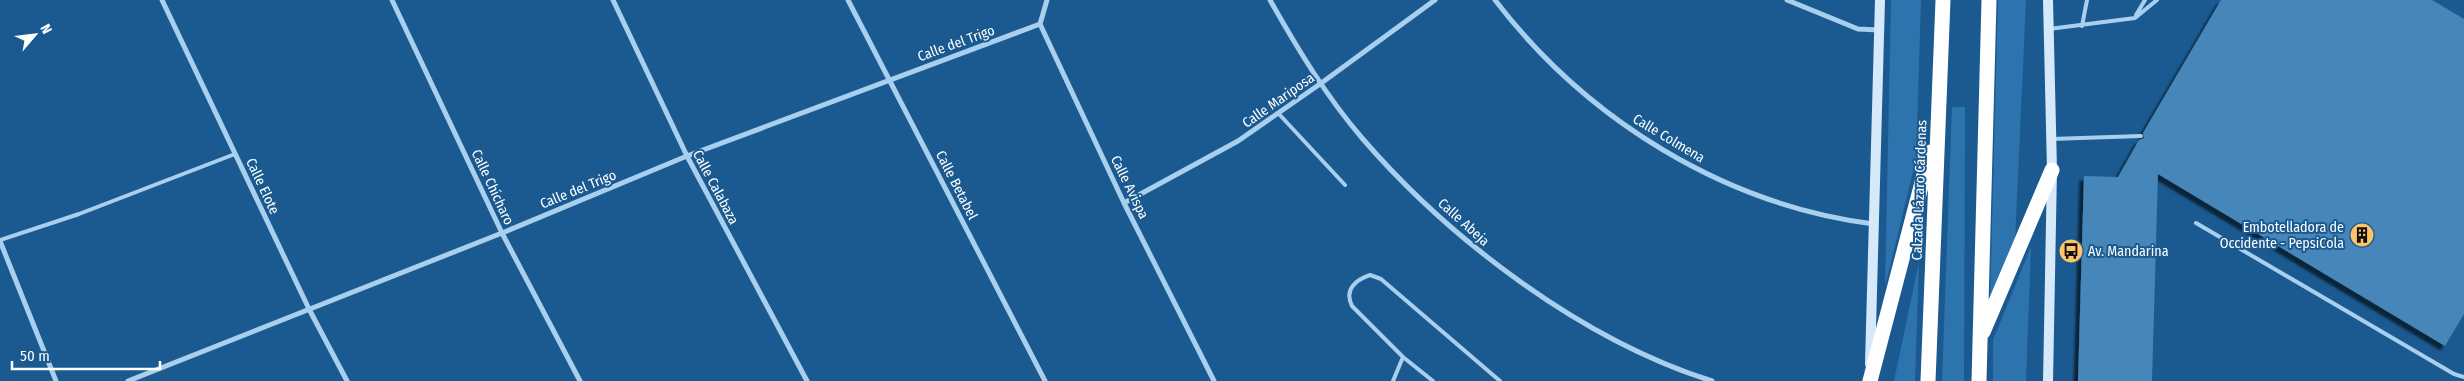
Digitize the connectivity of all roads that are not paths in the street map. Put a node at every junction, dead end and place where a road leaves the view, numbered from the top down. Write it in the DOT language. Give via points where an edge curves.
graph roads {
  1 [pos="162,0"];
  2 [pos="392,0"];
  3 [pos="613,0"];
  4 [pos="848,0"];
  5 [pos="1047,0"];
  6 [pos="1270,0"];
  7 [pos="1435,0"];
  8 [pos="1495,0"];
  9 [pos="1787,0"];
  10 [pos="1880,0"];
  11 [pos="1943,0"];
  12 [pos="1989,0"];
  13 [pos="2048,0"];
  14 [pos="2087,0"];
  15 [pos="2145,0"];
  16 [pos="2157,0"];
  17 [pos="2135,18"];
  18 [pos="1040,24"];
  19 [pos="2082,26"];
  20 [pos="2049,29"];
  21 [pos="1880,30"];
  22 [pos="889,79"];
  23 [pos="1320,84"];
  24 [pos="1278,113"];
  25 [pos="1938,124"];
  26 [pos="2141,136"];
  27 [pos="2051,139"];
  28 [pos="236,154"];
  29 [pos="687,156"];
  30 [pos="2052,170"];
  31 [pos="1345,185"];
  32 [pos="1124,203"];
  33 [pos="2196,223"];
  34 [pos="1874,224"];
  35 [pos="502,232"];
  36 [pos="0,240"];
  37 [pos="310,309"];
  38 [pos="1979,340"];
  39 [pos="1403,357"];
  40 [pos="2464,377"];
  41 [pos="56,381"];
  42 [pos="128,381"];
  43 [pos="347,381"];
  44 [pos="580,381"];
  45 [pos="806,381"];
  46 [pos="1045,381"];
  47 [pos="1214,381"];
  48 [pos="1393,381"];
  49 [pos="1433,381"];
  50 [pos="1500,381"];
  51 [pos="1712,381"];
  52 [pos="1870,381"];
  53 [pos="1928,381"];
  54 [pos="1979,381"];
  55 [pos="2048,381"];
  1 -- 28 [label="street, Calle Elote"];
  2 -- 35 [label="street, Calle Chícharo"];
  3 -- 29 [label="street, Calle Calabaza"];
  4 -- 22 [label="street, Calle Betabel"];
  5 -- 18 [label="street"];
  6 -- 23 [label="street, Calle Abeja"];
  7 -- 23 [label="street, Calle Mariposa"];
  8 -- 34 [label="street, Calle Colmena" via="1540,53 1569,80 1607,113 1655,145 1733,186 1773,201 1809,213"];
  9 -- 21 [label="street" via="1858,29"];
  10 -- 21 [label="main road"];
  11 -- 25 [label="highway, Calzada Lázaro Cárdenas"];
  12 -- 38 [label="highway"];
  13 -- 20 [label="main road"];
  14 -- 19 [label="lane"];
  15 -- 17 [label="lane"];
  16 -- 17 [label="lane"];
  17 -- 19 [label="lane"];
  18 -- 22 [label="street, Calle del Trigo"];
  18 -- 32 [label="street, Calle Avispa"];
  19 -- 20 [label="lane"];
  20 -- 27 [label="main road"];
  21 -- 34 [label="main road"];
  22 -- 29 [label="street, Calle del Trigo"];
  22 -- 46 [label="street, Calle Betabel"];
  23 -- 24 [label="street, Calle Mariposa"];
  23 -- 51 [label="street, Calle Abeja" via="1362,138 1396,174 1489,260 1604,333"];
  24 -- 31 [label="lane"];
  24 -- 32 [label="street, Calle Mariposa" via="1230,146"];
  25 -- 52 [label="highway"];
  25 -- 53 [label="highway, Calzada Lázaro Cárdenas"];
  26 -- 27 [label="lane"];
  27 -- 30 [label="main road"];
  28 -- 36 [label="lane" via="79,214"];
  28 -- 37 [label="street, Calle Elote"];
  29 -- 35 [label="street, Calle del Trigo"];
  29 -- 45 [label="street, Calle Calabaza"];
  30 -- 38 [label="highway"];
  30 -- 55 [label="main road"];
  32 -- 47 [label="street, Calle Avispa"];
  33 -- 40 [label="lane"];
  34 -- 52 [label="main road"];
  35 -- 37 [label="street, Calle del Trigo"];
  35 -- 44 [label="street, Calle Chícharo"];
  36 -- 41 [label="street"];
  37 -- 42 [label="street, Calle del Trigo"];
  37 -- 43 [label="street, Calle Elote"];
  38 -- 54 [label="highway"];
  39 -- 48 [label="lane"];
  39 -- 49 [label="lane"];
  39 -- 50 [label="lane" via="1352,306 1348,298 1349,290 1364,277 1381,279"];
}
